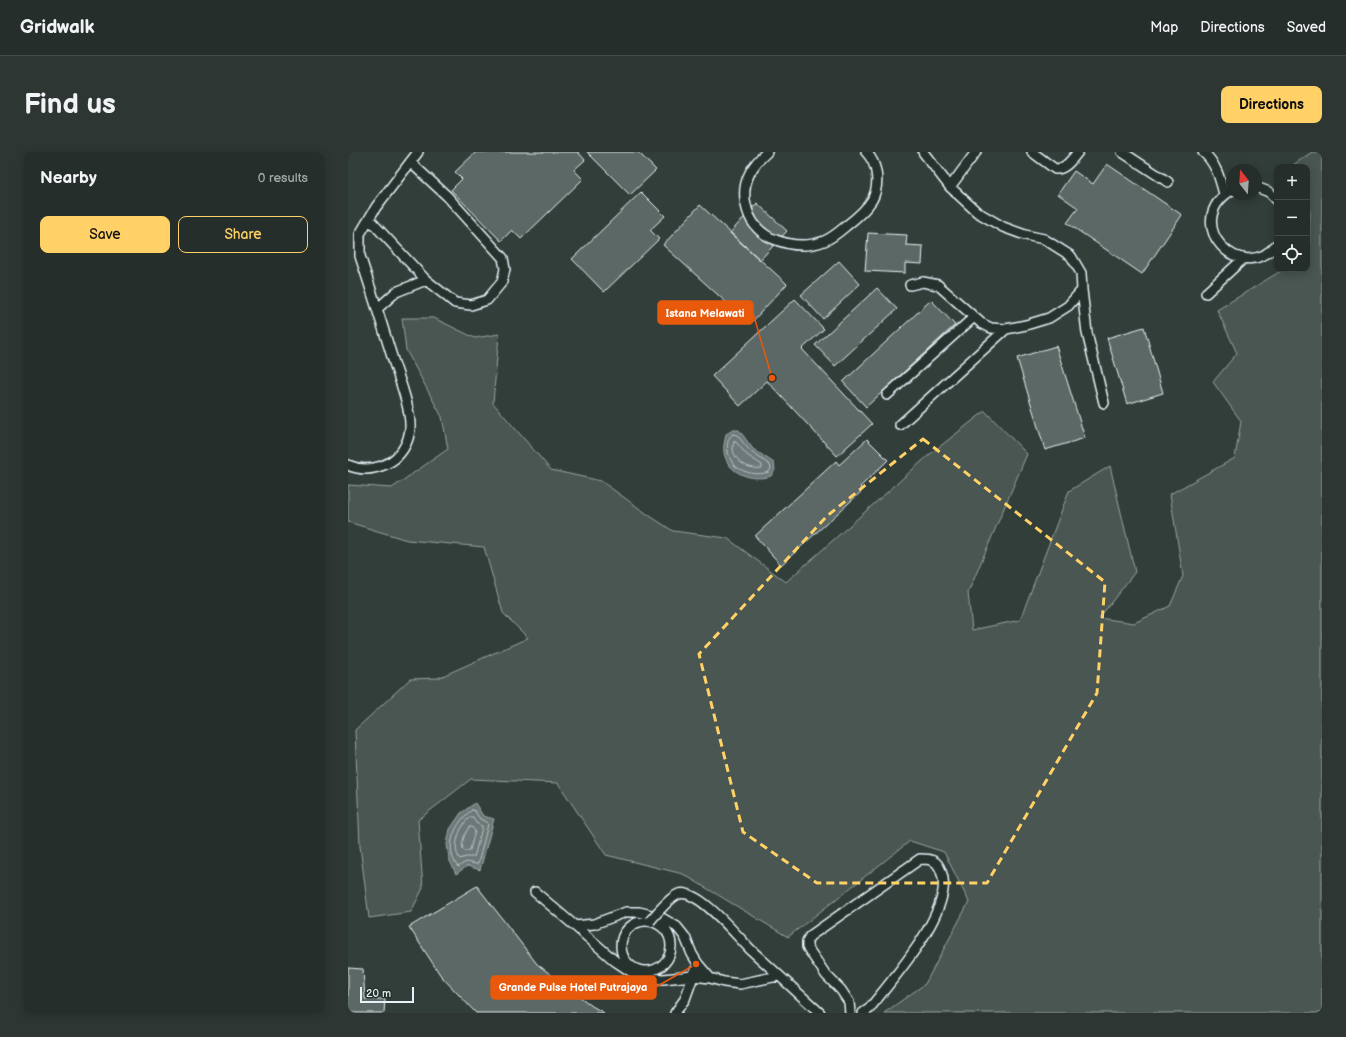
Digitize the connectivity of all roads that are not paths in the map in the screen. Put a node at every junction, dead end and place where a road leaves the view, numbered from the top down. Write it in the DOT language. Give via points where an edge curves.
graph roads {
  1 [pos="418,152"];
  2 [pos="767,152"];
  3 [pos="866,152"];
  4 [pos="923,152"];
  5 [pos="976,152"];
  6 [pos="1032,152"];
  7 [pos="1078,152"];
  8 [pos="1122,152"];
  9 [pos="1203,152"];
  10 [pos="410,162"];
  11 [pos="1168,182"];
  12 [pos="950,187"];
  13 [pos="1226,188"];
  14 [pos="1262,189"];
  15 [pos="1226,194"];
  16 [pos="1274,197"];
  17 [pos="369,219"];
  18 [pos="1274,247"];
  19 [pos="1244,258"];
  20 [pos="426,280"];
  21 [pos="910,285"];
  22 [pos="1082,290"];
  23 [pos="1206,294"];
  24 [pos="377,309"];
  25 [pos="974,317"];
  26 [pos="1006,329"];
  27 [pos="887,395"];
  28 [pos="1104,403"];
  29 [pos="900,424"];
  30 [pos="348,465"];
  31 [pos="535,892"];
  32 [pos="650,921"];
  33 [pos="575,926"];
  34 [pos="698,964"];
  35 [pos="693,976"];
  36 [pos="778,976"];
  37 [pos="710,978"];
  38 [pos="675,1013"];
  39 [pos="820,1013"];
  40 [pos="850,1013"];
  41 [pos="863,1013"];
  1 -- 10 [label="lane"];
  2 -- 3 [label="lane" via="747,176 744,193 747,212 757,229 767,236 778,241 804,245 833,237 872,200 876,170"];
  4 -- 12 [label="lane"];
  5 -- 12 [label="lane"];
  6 -- 7 [label="lane" via="1055,169 1060,169"];
  8 -- 11 [label="lane"];
  9 -- 13 [label="lane"];
  10 -- 17 [label="lane"];
  10 -- 20 [label="lane" via="447,196 503,258 505,269 502,282 487,300 471,305 455,303"];
  12 -- 22 [label="lane" via="977,212 1003,227 1044,239 1071,256 1082,273"];
  14 -- 16 [label="lane"];
  15 -- 19 [label="lane" via="1217,203 1211,227 1222,248 1232,255"];
  17 -- 20 [label="lane"];
  17 -- 24 [label="lane" via="360,234 360,256"];
  18 -- 19 [label="lane" via="1256,258"];
  19 -- 23 [label="lane"];
  20 -- 24 [label="lane" via="396,292"];
  21 -- 25 [label="lane" via="923,282 938,285"];
  22 -- 26 [label="lane" via="1068,306 1049,318"];
  22 -- 28 [label="lane" via="1087,333"];
  24 -- 30 [label="lane" via="403,392 409,417 409,437 399,455 379,468 368,470"];
  25 -- 26 [label="lane" via="991,328"];
  25 -- 27 [label="lane"];
  26 -- 29 [label="lane"];
  31 -- 33 [label="lane"];
  32 -- 32 [label="lane" via="662,926 670,936 672,949 667,961 656,970 643,971 631,966 623,956 621,943 626,931 637,923"];
  32 -- 36 [label="lane, bridge" via="678,894 692,896 706,904"];
  33 -- 34 [label="lane" via="594,924 626,912 660,917 677,927"];
  33 -- 35 [label="lane" via="633,974 663,979"];
  34 -- 35 [label="lane"];
  34 -- 37 [label="lane"];
  35 -- 37 [label="lane"];
  35 -- 38 [label="lane" via="685,999"];
  36 -- 37 [label="lane" via="740,984"];
  36 -- 39 [label="lane"];
  40 -- 41 [label="lane" via="849,1002 807,947 807,941 810,936 920,859 931,859 939,865 944,876 936,916 900,970 870,1009"];
}
